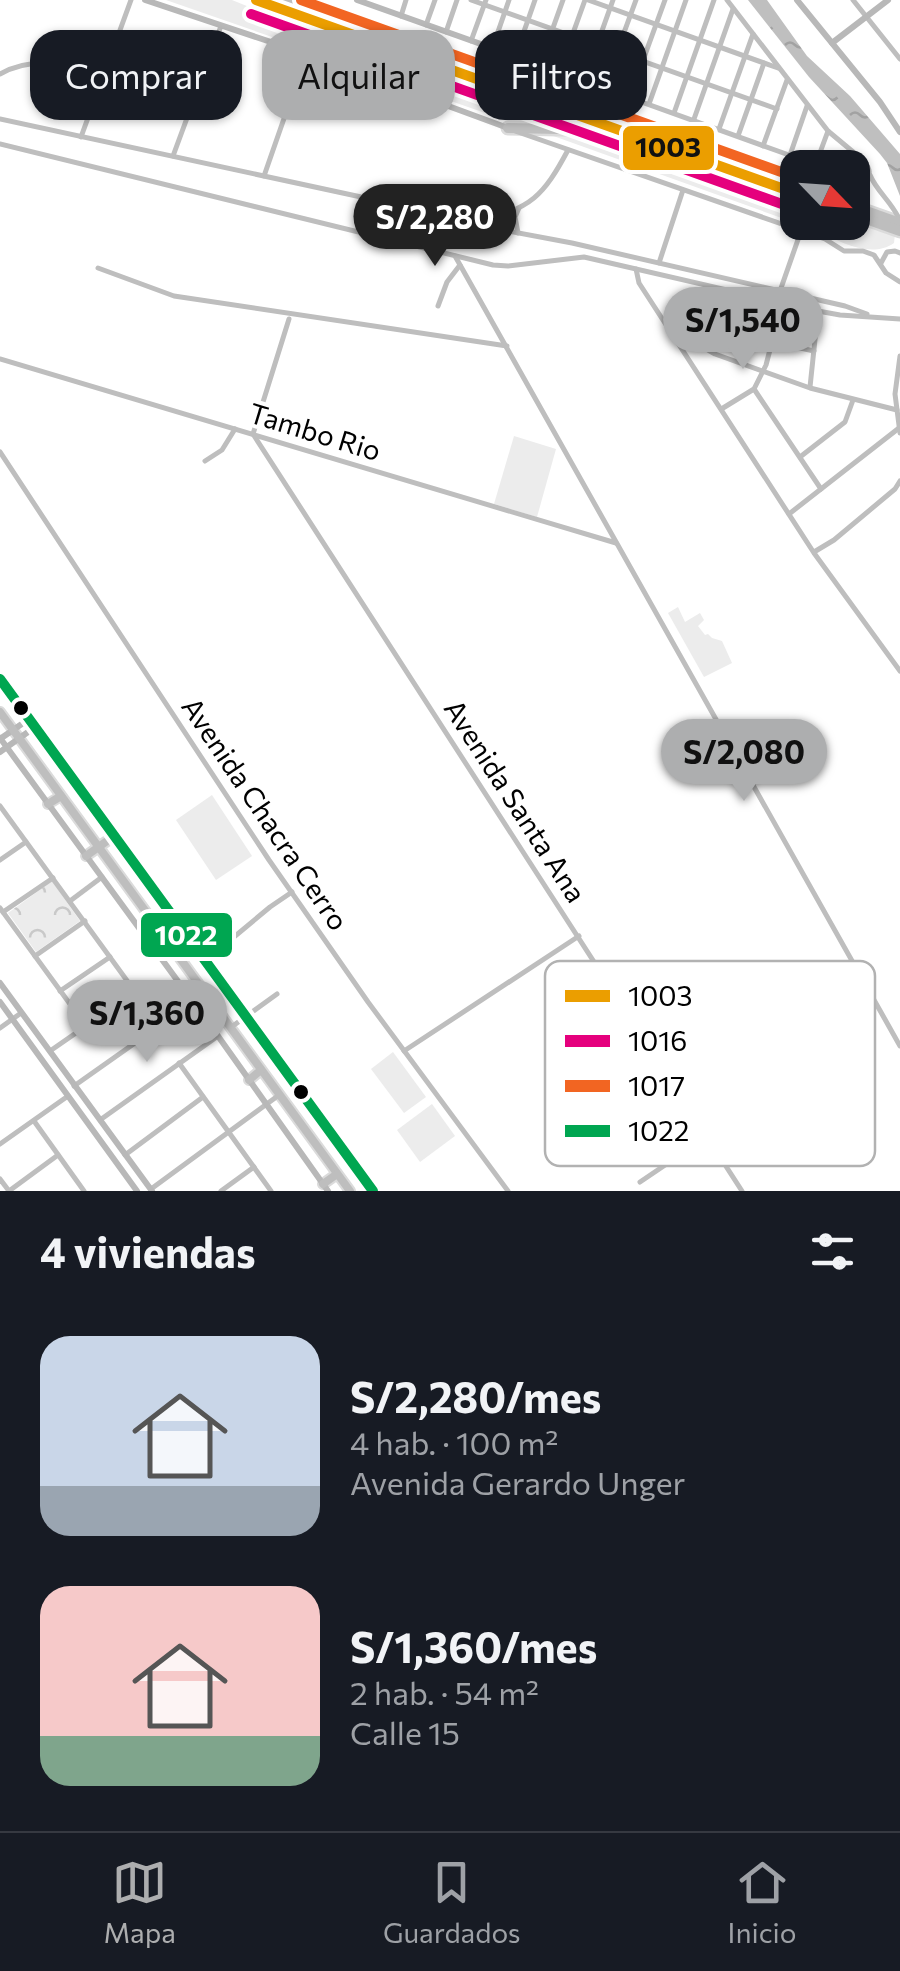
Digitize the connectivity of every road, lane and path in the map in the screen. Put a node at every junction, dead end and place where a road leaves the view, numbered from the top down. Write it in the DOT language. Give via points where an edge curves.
graph roads {
  1 [pos="131,0"];
  2 [pos="145,0"];
  3 [pos="256,0"];
  4 [pos="358,0"];
  5 [pos="406,0"];
  6 [pos="435,0"];
  7 [pos="457,0"];
  8 [pos="471,0"];
  9 [pos="510,0"];
  10 [pos="535,0"];
  11 [pos="563,0"];
  12 [pos="586,0"];
  13 [pos="613,0"];
  14 [pos="636,0"];
  15 [pos="664,0"];
  16 [pos="686,0"];
  17 [pos="714,0"];
  18 [pos="727,0"];
  19 [pos="797,0"];
  20 [pos="853,0"];
  21 [pos="888,0"];
  22 [pos="485,2"];
  23 [pos="279,4"];
  24 [pos="382,4"];
  25 [pos="610,8"];
  26 [pos="733,8"];
  27 [pos="314,9"];
  28 [pos="505,12"];
  29 [pos="630,15"];
  30 [pos="401,16"];
  31 [pos="866,18"];
  32 [pos="528,20"];
  33 [pos="656,24"];
  34 [pos="426,25"];
  35 [pos="221,26"];
  36 [pos="552,29"];
  37 [pos="120,30"];
  38 [pos="308,30"];
  39 [pos="339,30"];
  40 [pos="440,30"];
  41 [pos="447,30"];
  42 [pos="498,30"];
  43 [pos="524,30"];
  44 [pos="555,30"];
  45 [pos="574,30"];
  46 [pos="602,30"];
  47 [pos="624,30"];
  48 [pos="675,31"];
  49 [pos="753,34"];
  50 [pos="455,36"];
  51 [pos="262,40"];
  52 [pos="700,40"];
  53 [pos="471,42"];
  54 [pos="475,43"];
  55 [pos="832,43"];
  56 [pos="719,47"];
  57 [pos="647,48"];
  58 [pos="745,56"];
  59 [pos="900,59"];
  60 [pos="764,63"];
  61 [pos="30,64"];
  62 [pos="647,64"];
  63 [pos="662,68"];
  64 [pos="778,68"];
  65 [pos="455,69"];
  66 [pos="0,74"];
  67 [pos="686,77"];
  68 [pos="788,80"];
  69 [pos="706,84"];
  70 [pos="732,93"];
  71 [pos="751,100"];
  72 [pos="649,104"];
  73 [pos="807,106"];
  74 [pos="455,109"];
  75 [pos="776,109"];
  76 [pos="674,113"];
  77 [pos="0,119"];
  78 [pos="87,120"];
  79 [pos="283,120"];
  80 [pos="617,120"];
  81 [pos="693,120"];
  82 [pos="625,127"];
  83 [pos="508,128"];
  84 [pos="719,129"];
  85 [pos="828,131"];
  86 [pos="900,132"];
  87 [pos="738,136"];
  88 [pos="81,137"];
  89 [pos="0,144"];
  90 [pos="763,146"];
  91 [pos="847,149"];
  92 [pos="568,150"];
  93 [pos="792,150"];
  94 [pos="822,150"];
  95 [pos="780,152"];
  96 [pos="172,156"];
  97 [pos="870,174"];
  98 [pos="264,176"];
  99 [pos="780,180"];
  100 [pos="870,186"];
  101 [pos="780,187"];
  102 [pos="684,190"];
  103 [pos="879,191"];
  104 [pos="519,208"];
  105 [pos="870,216"];
  106 [pos="870,217"];
  107 [pos="874,218"];
  108 [pos="477,222"];
  109 [pos="900,222"];
  110 [pos="780,224"];
  111 [pos="900,231"];
  112 [pos="518,233"];
  113 [pos="798,240"];
  114 [pos="827,240"];
  115 [pos="572,243"];
  116 [pos="900,244"];
  117 [pos="587,246"];
  118 [pos="891,251"];
  119 [pos="900,253"];
  120 [pos="456,256"];
  121 [pos="570,257"];
  122 [pos="584,258"];
  123 [pos="659,264"];
  124 [pos="460,265"];
  125 [pos="882,266"];
  126 [pos="98,268"];
  127 [pos="636,270"];
  128 [pos="900,273"];
  129 [pos="656,274"];
  130 [pos="890,274"];
  131 [pos="900,282"];
  132 [pos="780,291"];
  133 [pos="779,302"];
  134 [pos="438,306"];
  135 [pos="818,311"];
  136 [pos="289,318"];
  137 [pos="663,318"];
  138 [pos="880,318"];
  139 [pos="900,319"];
  140 [pos="692,325"];
  141 [pos="772,342"];
  142 [pos="506,346"];
  143 [pos="814,351"];
  144 [pos="900,356"];
  145 [pos="0,360"];
  146 [pos="763,372"];
  147 [pos="810,388"];
  148 [pos="754,389"];
  149 [pos="852,400"];
  150 [pos="722,408"];
  151 [pos="898,410"];
  152 [pos="235,429"];
  153 [pos="900,431"];
  154 [pos="252,434"];
  155 [pos="0,452"];
  156 [pos="800,457"];
  157 [pos="205,461"];
  158 [pos="900,481"];
  159 [pos="821,489"];
  160 [pos="789,514"];
  161 [pos="619,544"];
  162 [pos="814,553"];
  163 [pos="900,671"];
  164 [pos="0,679"];
  165 [pos="0,712"];
  166 [pos="32,723"];
  167 [pos="16,734"];
  168 [pos="0,739"];
  169 [pos="4,750"];
  170 [pos="61,796"];
  171 [pos="48,804"];
  172 [pos="0,807"];
  173 [pos="114,836"];
  174 [pos="26,842"];
  175 [pos="98,847"];
  176 [pos="86,856"];
  177 [pos="0,860"];
  178 [pos="53,878"];
  179 [pos="102,878"];
  180 [pos="292,892"];
  181 [pos="70,901"];
  182 [pos="2,910"];
  183 [pos="85,921"];
  184 [pos="579,936"];
  185 [pos="177,955"];
  186 [pos="35,956"];
  187 [pos="110,957"];
  188 [pos="205,961"];
  189 [pos="595,961"];
  190 [pos="852,961"];
  191 [pos="165,964"];
  192 [pos="0,984"];
  193 [pos="60,990"];
  194 [pos="135,992"];
  195 [pos="277,994"];
  196 [pos="875,1001"];
  197 [pos="0,1002"];
  198 [pos="193,1002"];
  199 [pos="21,1013"];
  200 [pos="219,1014"];
  201 [pos="245,1017"];
  202 [pos="12,1019"];
  203 [pos="207,1022"];
  204 [pos="86,1026"];
  205 [pos="160,1026"];
  206 [pos="0,1028"];
  207 [pos="230,1028"];
  208 [pos="218,1036"];
  209 [pos="900,1046"];
  210 [pos="50,1051"];
  211 [pos="404,1051"];
  212 [pos="179,1064"];
  213 [pos="261,1070"];
  214 [pos="249,1080"];
  215 [pos="74,1086"];
  216 [pos="280,1095"];
  217 [pos="68,1096"];
  218 [pos="203,1098"];
  219 [pos="304,1098"];
  220 [pos="266,1105"];
  221 [pos="290,1108"];
  222 [pos="34,1120"];
  223 [pos="100,1120"];
  224 [pos="229,1134"];
  225 [pos="336,1141"];
  226 [pos="0,1144"];
  227 [pos="321,1152"];
  228 [pos="58,1155"];
  229 [pos="126,1155"];
  230 [pos="664,1166"];
  231 [pos="727,1166"];
  232 [pos="254,1167"];
  233 [pos="337,1174"];
  234 [pos="0,1179"];
  235 [pos="640,1182"];
  236 [pos="326,1188"];
  237 [pos="81,1190"];
  238 [pos="150,1190"];
  239 [pos="9,1191"];
  240 [pos="137,1191"];
  241 [pos="221,1191"];
  242 [pos="271,1191"];
  243 [pos="350,1191"];
  244 [pos="372,1191"];
  245 [pos="508,1191"];
  246 [pos="742,1191"];
  1 -- 37 [label="street"];
  2 -- 35 [label="street"];
  3 -- 23 [label="highway"];
  4 -- 24 [label="street"];
  5 -- 30 [label="street"];
  6 -- 34 [label="street"];
  7 -- 41 [label="street"];
  8 -- 22 [label="street"];
  9 -- 28 [label="street"];
  10 -- 32 [label="street"];
  11 -- 36 [label="street"];
  12 -- 25 [label="street"];
  12 -- 45 [label="street"];
  13 -- 25 [label="street"];
  14 -- 29 [label="street"];
  15 -- 33 [label="street"];
  16 -- 48 [label="street"];
  17 -- 52 [label="street"];
  18 -- 26 [label="street"];
  19 -- 55 [label="street"];
  20 -- 31 [label="street"];
  21 -- 31 [label="street"];
  22 -- 28 [label="street"];
  22 -- 53 [label="street"];
  23 -- 27 [label="highway"];
  23 -- 38 [label="highway"];
  24 -- 30 [label="street"];
  25 -- 29 [label="street"];
  25 -- 46 [label="street"];
  26 -- 49 [label="street"];
  26 -- 56 [label="street"];
  27 -- 39 [label="highway"];
  27 -- 82 [label="highway"];
  28 -- 32 [label="street"];
  28 -- 42 [label="street"];
  29 -- 33 [label="street"];
  29 -- 47 [label="street"];
  30 -- 34 [label="street"];
  31 -- 55 [label="street"];
  31 -- 59 [label="street"];
  32 -- 36 [label="street"];
  32 -- 43 [label="street"];
  33 -- 48 [label="street"];
  33 -- 57 [label="street"];
  34 -- 40 [label="street"];
  35 -- 51 [label="street"];
  35 -- 96 [label="street"];
  36 -- 44 [label="street"];
  48 -- 52 [label="street"];
  48 -- 63 [label="street"];
  49 -- 58 [label="street"];
  49 -- 64 [label="street"];
  50 -- 53 [label="street"];
  52 -- 56 [label="street"];
  52 -- 67 [label="street"];
  53 -- 54 [label="street"];
  55 -- 86 [label="street"];
  56 -- 58 [label="street"];
  56 -- 69 [label="street"];
  58 -- 60 [label="street"];
  58 -- 70 [label="street"];
  60 -- 64 [label="street"];
  60 -- 71 [label="street"];
  61 -- 66 [label="street"];
  62 -- 63 [label="street"];
  63 -- 67 [label="street"];
  63 -- 72 [label="street"];
  64 -- 68 [label="street"];
  65 -- 82 [label="highway"];
  67 -- 69 [label="street"];
  67 -- 76 [label="street"];
  68 -- 73 [label="street"];
  68 -- 75 [label="street"];
  69 -- 70 [label="street"];
  69 -- 81 [label="street"];
  70 -- 71 [label="street"];
  70 -- 84 [label="street"];
  71 -- 75 [label="street"];
  71 -- 87 [label="street"];
  72 -- 76 [label="street"];
  73 -- 85 [label="street"];
  73 -- 93 [label="street"];
  74 -- 83 [label="street"];
  75 -- 90 [label="street"];
  76 -- 81 [label="street"];
  77 -- 88 [label="street"];
  78 -- 88 [label="street"];
  79 -- 98 [label="street"];
  80 -- 82 [label="highway"];
  81 -- 84 [label="street"];
  82 -- 83 [label="highway"];
  82 -- 99 [label="highway"];
  82 -- 101 [label="highway"];
  83 -- 92 [label="street"];
  84 -- 87 [label="street"];
  85 -- 91 [label="street"];
  85 -- 94 [label="street"];
  87 -- 90 [label="street"];
  88 -- 96 [label="street"];
  89 -- 120 [label="street"];
  90 -- 95 [label="street"];
  92 -- 102 [label="street"];
  92 -- 104 [label="street" via="545,190"];
  96 -- 98 [label="street"];
  97 -- 103 [label="street"];
  98 -- 108 [label="street"];
  100 -- 103 [label="street"];
  102 -- 110 [label="street"];
  102 -- 123 [label="street"];
  103 -- 109 [label="street"];
  104 -- 108 [label="street"];
  104 -- 112 [label="street"];
  105 -- 107 [label="highway"];
  106 -- 107 [label="highway"];
  107 -- 109 [label="highway"];
  107 -- 111 [label="highway"];
  108 -- 112 [label="street"];
  112 -- 115 [label="street"];
  113 -- 132 [label="street"];
  114 -- 125 [label="street" via="844,251 870,253"];
  115 -- 117 [label="street"];
  115 -- 121 [label="street"];
  116 -- 118 [label="street"];
  117 -- 122 [label="street"];
  117 -- 123 [label="street"];
  118 -- 119 [label="street"];
  118 -- 125 [label="street"];
  120 -- 121 [label="street" via="508,266"];
  120 -- 124 [label="street"];
  121 -- 122 [label="street"];
  122 -- 127 [label="street"];
  123 -- 129 [label="street"];
  123 -- 132 [label="street"];
  124 -- 134 [label="street"];
  124 -- 142 [label="street"];
  125 -- 130 [label="street"];
  126 -- 142 [label="street" via="174,296"];
  127 -- 129 [label="street"];
  127 -- 137 [label="street"];
  128 -- 130 [label="street"];
  129 -- 133 [label="street"];
  130 -- 131 [label="street"];
  132 -- 133 [label="street"];
  132 -- 138 [label="street"];
  133 -- 135 [label="street"];
  135 -- 138 [label="street"];
  135 -- 143 [label="street"];
  136 -- 154 [label="street"];
  137 -- 140 [label="street"];
  137 -- 150 [label="street"];
  138 -- 139 [label="street"];
  140 -- 141 [label="street"];
  140 -- 146 [label="street" via="710,352"];
  141 -- 143 [label="street"];
  141 -- 146 [label="street"];
  142 -- 161 [label="street"];
  143 -- 147 [label="street"];
  144 -- 151 [label="street"];
  145 -- 152 [label="street, Tambo Rio"];
  146 -- 147 [label="street"];
  146 -- 148 [label="street"];
  147 -- 149 [label="street"];
  148 -- 150 [label="street"];
  148 -- 156 [label="street"];
  149 -- 151 [label="street"];
  149 -- 156 [label="street" via="845,422"];
  150 -- 160 [label="street"];
  151 -- 153 [label="street"];
  152 -- 154 [label="street, Tambo Rio"];
  152 -- 157 [label="street" via="226,446"];
  153 -- 159 [label="street"];
  154 -- 161 [label="street, Tambo Rio"];
  154 -- 184 [label="street, Avenida Santa Ana"];
  155 -- 180 [label="street, Avenida Chacra Cerro"];
  156 -- 159 [label="street"];
  158 -- 162 [label="street"];
  159 -- 160 [label="street"];
  160 -- 162 [label="street"];
  161 -- 190 [label="street"];
  162 -- 163 [label="street"];
  164 -- 166 [label="main road"];
  165 -- 167 [label="main road"];
  166 -- 167 [label="street"];
  166 -- 173 [label="main road"];
  167 -- 168 [label="street"];
  167 -- 169 [label="street"];
  167 -- 170 [label="main road"];
  168 -- 169 [label="street"];
  169 -- 171 [label="street"];
  170 -- 171 [label="main road"];
  170 -- 175 [label="main road"];
  171 -- 176 [label="street"];
  172 -- 174 [label="street"];
  173 -- 175 [label="main road"];
  173 -- 188 [label="main road"];
  174 -- 177 [label="street"];
  174 -- 178 [label="street"];
  175 -- 176 [label="main road"];
  175 -- 185 [label="main road"];
  176 -- 179 [label="street"];
  178 -- 181 [label="street"];
  178 -- 182 [label="street"];
  179 -- 181 [label="street"];
  179 -- 191 [label="street"];
  180 -- 188 [label="street"];
  180 -- 211 [label="street, Avenida Chacra Cerro"];
  181 -- 183 [label="street"];
  182 -- 186 [label="street"];
  183 -- 186 [label="street"];
  183 -- 187 [label="street"];
  184 -- 189 [label="street, Avenida Santa Ana"];
  184 -- 211 [label="street"];
  185 -- 191 [label="main road"];
  185 -- 200 [label="main road"];
  186 -- 193 [label="street"];
  187 -- 193 [label="street"];
  187 -- 194 [label="street"];
  188 -- 201 [label="main road"];
  191 -- 198 [label="street"];
  192 -- 199 [label="street"];
  193 -- 204 [label="street"];
  194 -- 204 [label="street"];
  194 -- 205 [label="street"];
  195 -- 201 [label="street"];
  196 -- 209 [label="street"];
  197 -- 202 [label="street"];
  198 -- 203 [label="street"];
  198 -- 205 [label="street"];
  199 -- 202 [label="street"];
  199 -- 210 [label="street"];
  200 -- 203 [label="main road"];
  200 -- 207 [label="main road"];
  201 -- 207 [label="street"];
  201 -- 219 [label="main road"];
  202 -- 206 [label="street"];
  202 -- 217 [label="street"];
  203 -- 208 [label="street"];
  204 -- 210 [label="street"];
  205 -- 215 [label="street"];
  207 -- 213 [label="main road"];
  208 -- 212 [label="street"];
  208 -- 214 [label="street"];
  210 -- 215 [label="street"];
  211 -- 245 [label="street, Avenida Chacra Cerro"];
  212 -- 218 [label="street"];
  212 -- 223 [label="street"];
  213 -- 214 [label="main road"];
  213 -- 216 [label="main road"];
  214 -- 220 [label="street"];
  215 -- 223 [label="street"];
  216 -- 220 [label="street"];
  216 -- 221 [label="main road"];
  217 -- 222 [label="street"];
  217 -- 240 [label="street"];
  218 -- 224 [label="street"];
  218 -- 229 [label="street"];
  219 -- 221 [label="main road"];
  219 -- 225 [label="main road"];
  220 -- 224 [label="street"];
  220 -- 236 [label="street"];
  221 -- 227 [label="main road"];
  222 -- 226 [label="street"];
  222 -- 228 [label="street"];
  223 -- 229 [label="street"];
  224 -- 232 [label="street"];
  224 -- 238 [label="street"];
  225 -- 227 [label="main road"];
  225 -- 244 [label="main road"];
  227 -- 233 [label="main road"];
  228 -- 237 [label="street"];
  228 -- 239 [label="street"];
  229 -- 238 [label="street"];
  230 -- 235 [label="street"];
  231 -- 246 [label="street, Avenida Santa Ana"];
  232 -- 241 [label="street"];
  232 -- 242 [label="street"];
  233 -- 236 [label="main road"];
  233 -- 243 [label="main road"];
  234 -- 239 [label="street"];
}
